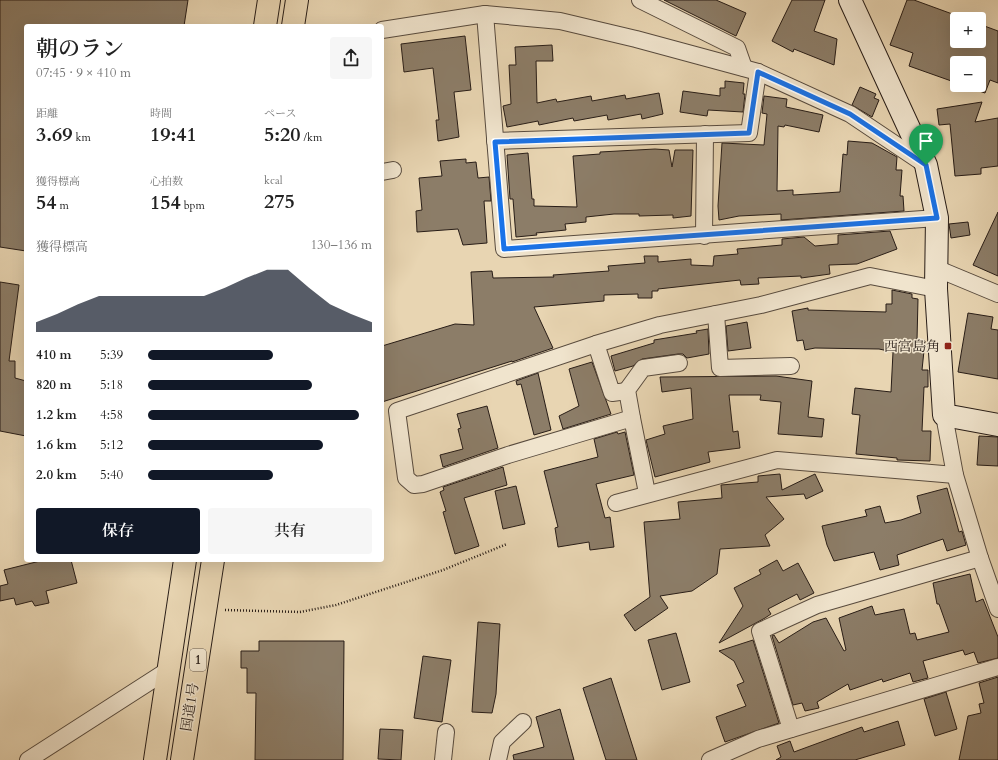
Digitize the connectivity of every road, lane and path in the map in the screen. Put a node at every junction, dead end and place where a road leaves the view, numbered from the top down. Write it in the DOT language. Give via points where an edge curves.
graph roads {
  1 [pos="269,0"];
  2 [pos="297,0"];
  3 [pos="640,0"];
  4 [pos="850,0"];
  5 [pos="485,14"];
  6 [pos="265,24"];
  7 [pos="293,24"];
  8 [pos="384,30"];
  9 [pos="751,70"];
  10 [pos="705,134"];
  11 [pos="495,142"];
  12 [pos="926,165"];
  13 [pos="937,218"];
  14 [pos="704,236"];
  15 [pos="937,279"];
  16 [pos="998,294"];
  17 [pos="716,314"];
  18 [pos="596,344"];
  19 [pos="679,363"];
  20 [pos="791,366"];
  21 [pos="627,391"];
  22 [pos="944,415"];
  23 [pos="632,418"];
  24 [pos="998,425"];
  25 [pos="955,475"];
  26 [pos="647,494"];
  27 [pos="616,503"];
  28 [pos="507,544"];
  29 [pos="980,558"];
  30 [pos="185,562"];
  31 [pos="213,562"];
  32 [pos="206,609"];
  33 [pos="998,609"];
  34 [pos="998,666"];
  35 [pos="168,670"];
  36 [pos="523,722"];
  37 [pos="791,729"];
  38 [pos="446,732"];
  39 [pos="28,760"];
  40 [pos="155,760"];
  41 [pos="182,760"];
  42 [pos="443,760"];
  43 [pos="498,760"];
  44 [pos="710,760"];
  1 -- 6 [label="highway"];
  2 -- 7 [label="highway"];
  3 -- 9 [label="street" via="737,48"];
  4 -- 12 [label="street"];
  5 -- 8 [label="street"];
  5 -- 9 [label="street" via="560,21"];
  5 -- 11 [label="street"];
  9 -- 10 [label="street" via="749,133"];
  9 -- 12 [label="street" via="850,114"];
  10 -- 11 [label="street"];
  10 -- 14 [label="street"];
  11 -- 14 [label="street" via="504,249"];
  12 -- 13 [label="street"];
  13 -- 14 [label="street"];
  13 -- 15 [label="street"];
  15 -- 16 [label="street"];
  15 -- 17 [label="street" via="870,276 761,305"];
  15 -- 22 [label="street"];
  17 -- 18 [label="street" via="660,325"];
  17 -- 20 [label="street" via="720,368"];
  18 -- 21 [label="street" via="612,393"];
  18 -- 23 [label="street" via="398,411 406,478 414,484 423,484 508,455"];
  19 -- 21 [label="street" via="644,368"];
  21 -- 23 [label="street"];
  22 -- 24 [label="street"];
  22 -- 25 [label="street"];
  23 -- 26 [label="street"];
  25 -- 26 [label="street" via="777,460"];
  25 -- 29 [label="street"];
  26 -- 27 [label="street"];
  28 -- 32 [label="path" via="443,570 336,605 300,612"];
  29 -- 33 [label="street"];
  29 -- 37 [label="street" via="817,605 760,631"];
  30 -- 35 [label="highway, 国道1号 / 1"];
  31 -- 32 [label="highway, 国道1号 / 1"];
  32 -- 41 [label="highway, 国道1号 / 1"];
  34 -- 37 [label="street"];
  35 -- 39 [label="street"];
  35 -- 40 [label="highway, 国道1号 / 1"];
  36 -- 43 [label="street" via="502,742"];
  37 -- 44 [label="street" via="758,739"];
  38 -- 42 [label="street"];
}
